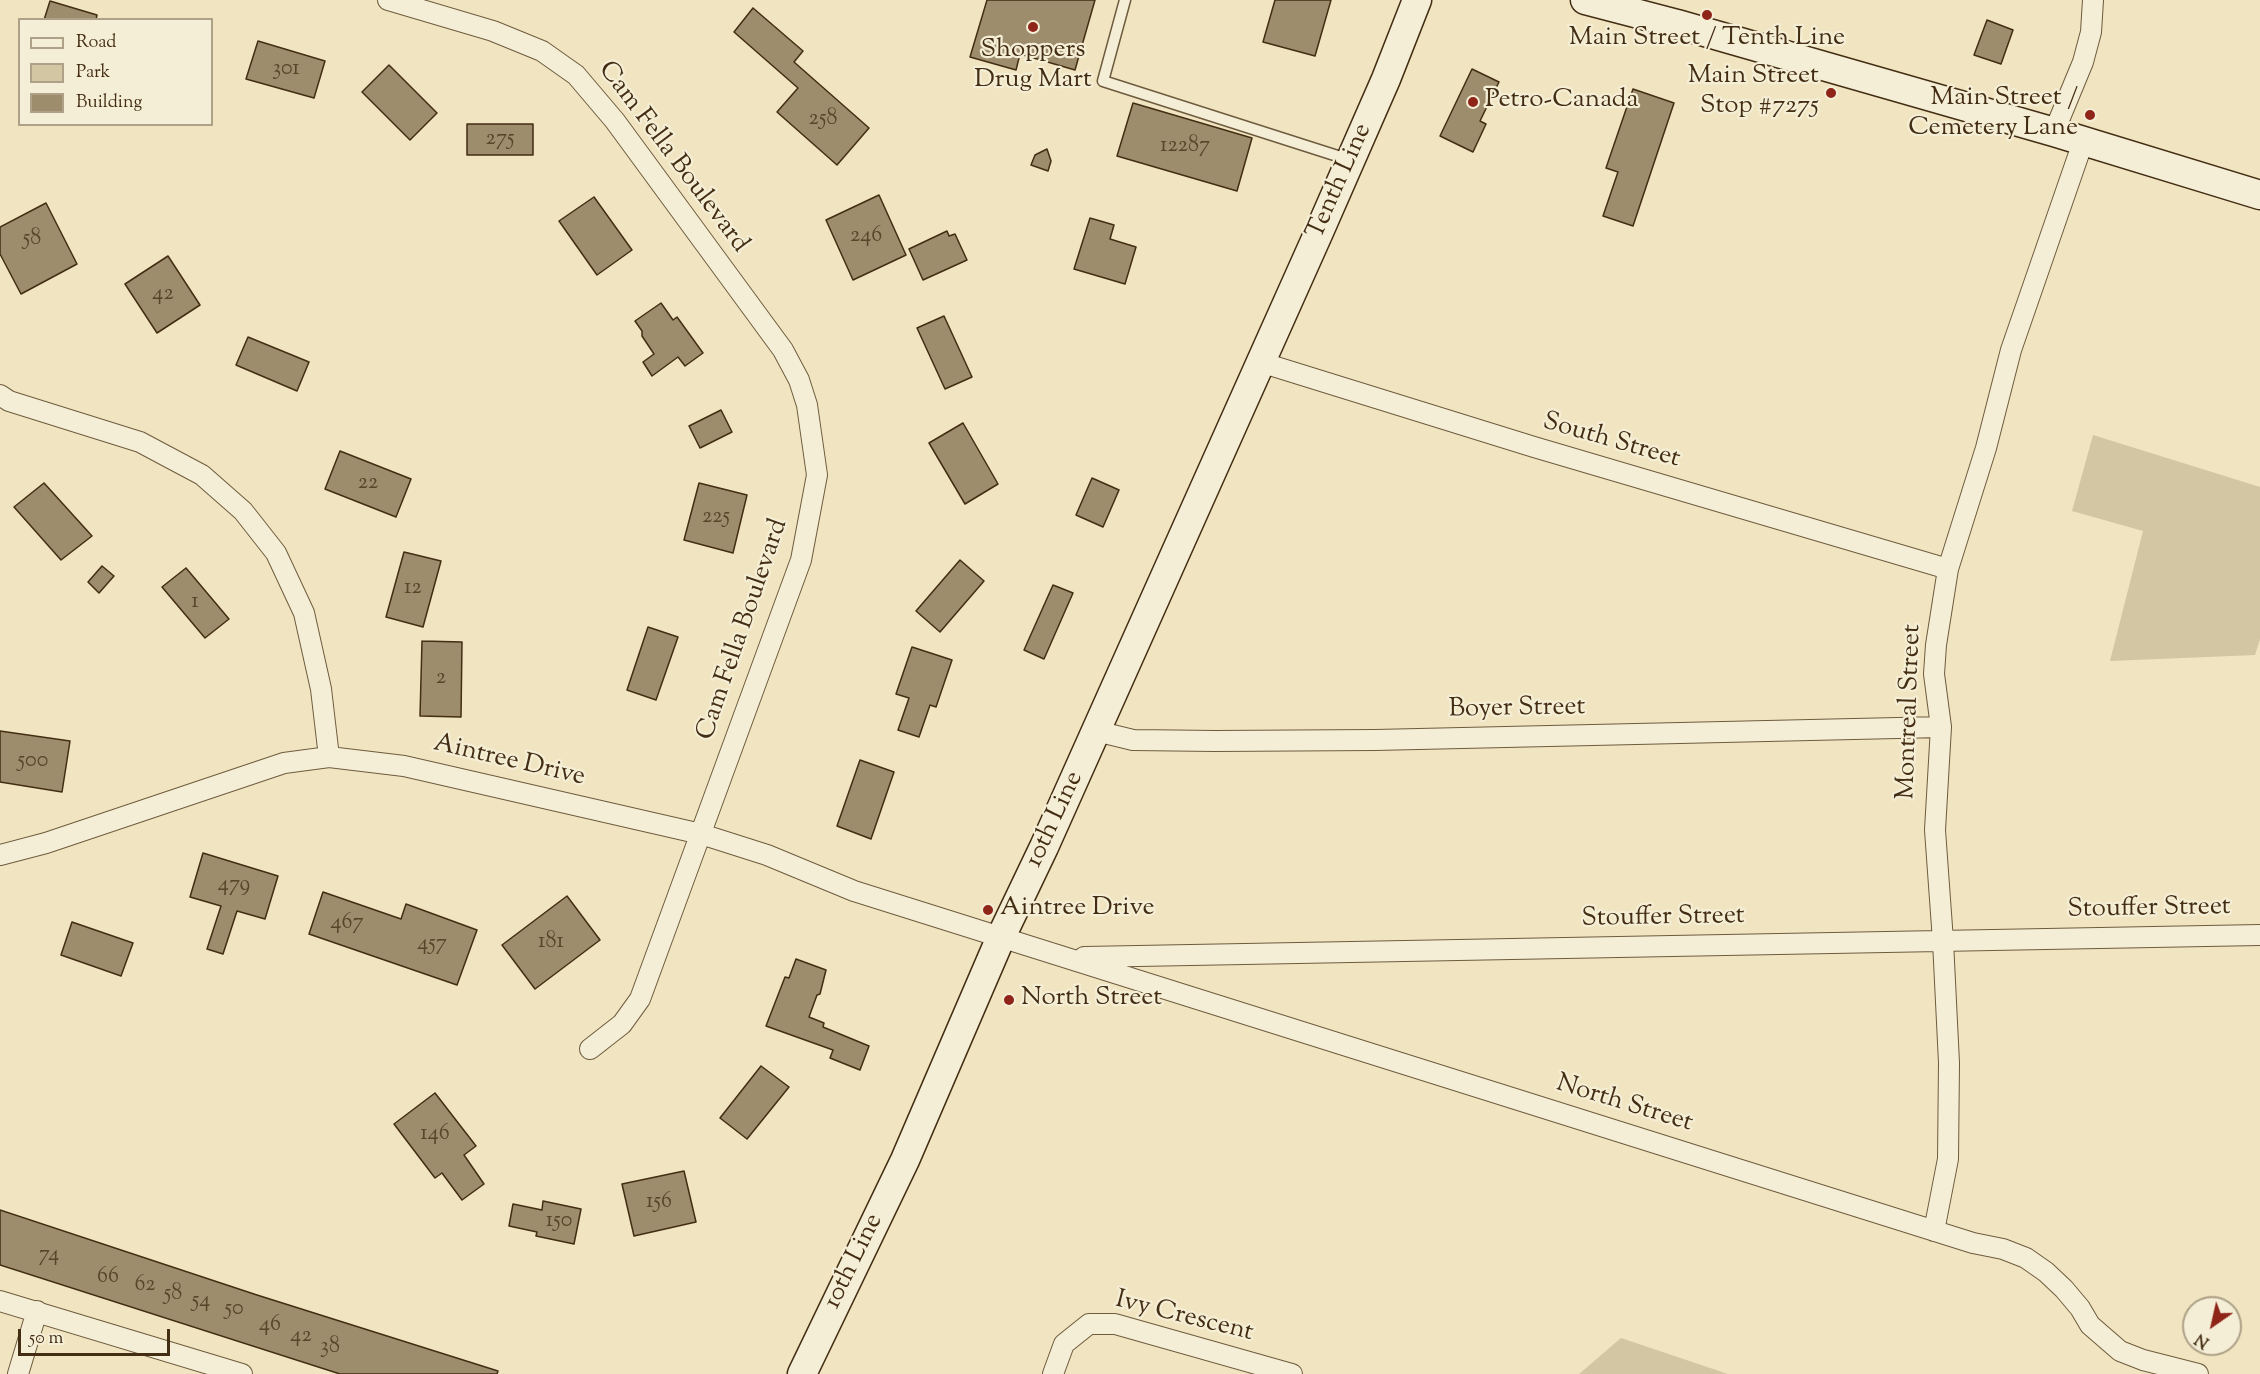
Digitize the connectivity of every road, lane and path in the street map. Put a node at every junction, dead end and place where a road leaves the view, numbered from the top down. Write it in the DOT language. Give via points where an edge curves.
graph roads {
  1 [pos="388,0"];
  2 [pos="1125,0"];
  3 [pos="1417,0"];
  4 [pos="1585,0"];
  5 [pos="2093,0"];
  6 [pos="1655,8"];
  7 [pos="2054,132"];
  8 [pos="2084,142"];
  9 [pos="1350,160"];
  10 [pos="2260,195"];
  11 [pos="1260,362"];
  12 [pos="0,395"];
  13 [pos="1948,569"];
  14 [pos="1941,727"];
  15 [pos="1096,732"];
  16 [pos="328,757"];
  17 [pos="701,834"];
  18 [pos="0,855"];
  19 [pos="2260,935"];
  20 [pos="1001,937"];
  21 [pos="1943,941"];
  22 [pos="1066,958"];
  23 [pos="590,1049"];
  24 [pos="1934,1231"];
  25 [pos="0,1301"];
  26 [pos="37,1311"];
  27 [pos="18,1374"];
  28 [pos="242,1374"];
  29 [pos="802,1374"];
  30 [pos="1053,1374"];
  31 [pos="1292,1374"];
  32 [pos="2198,1374"];
  1 -- 17 [label="street, Cam Fella Boulevard" via="493,31 542,51 576,75 615,121 776,341 799,380 807,405 817,475 801,560"];
  2 -- 9 [label="lane" via="1103,81"];
  3 -- 9 [label="main road, Tenth Line"];
  4 -- 6 [label="main road"];
  5 -- 7 [label="street" via="2091,32 2083,62"];
  6 -- 7 [label="main road"];
  7 -- 8 [label="main road"];
  8 -- 10 [label="main road"];
  8 -- 13 [label="street, Montreal Street" via="2011,350"];
  9 -- 11 [label="main road, Tenth Line"];
  11 -- 13 [label="street, South Street"];
  11 -- 15 [label="main road, 10th Line"];
  12 -- 16 [label="street" via="28,408 140,442 202,475 243,511 276,553 304,613 321,689"];
  13 -- 14 [label="street, Montreal Street" via="1934,664"];
  14 -- 15 [label="street, Boyer Street" via="1387,740 1133,740"];
  14 -- 21 [label="street, Montreal Street" via="1935,830"];
  15 -- 20 [label="main road, 10th Line"];
  16 -- 17 [label="street, Aintree Drive" via="404,766"];
  16 -- 18 [label="street, Aintree Drive" via="284,763"];
  17 -- 20 [label="street, Aintree Drive" via="767,855 854,891"];
  17 -- 23 [label="street, Cam Fella Boulevard" via="640,999 622,1024"];
  19 -- 21 [label="street, Stouffer Street"];
  20 -- 22 [label="street, North Street"];
  20 -- 29 [label="main road, 10th Line" via="905,1160"];
  21 -- 22 [label="street, Stouffer Street"];
  21 -- 24 [label="street, Montreal Street" via="1949,1063 1948,1159"];
  22 -- 24 [label="street, North Street"];
  24 -- 32 [label="street, North Street" via="2026,1258 2064,1288 2090,1325 2120,1351"];
  25 -- 26 [label="street"];
  26 -- 27 [label="street"];
  26 -- 28 [label="street"];
  30 -- 31 [label="street, Ivy Crescent" via="1064,1344 1089,1324 1115,1324"];
}
